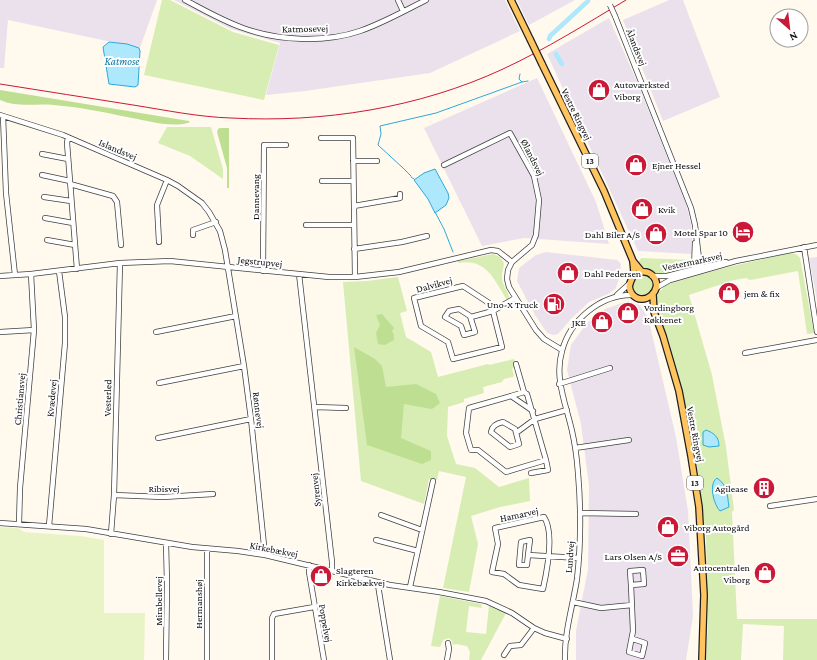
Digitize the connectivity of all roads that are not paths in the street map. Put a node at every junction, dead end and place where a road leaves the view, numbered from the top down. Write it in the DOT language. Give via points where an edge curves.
graph roads {
  1 [pos="185,0"];
  2 [pos="398,0"];
  3 [pos="426,0"];
  4 [pos="511,0"];
  5 [pos="609,2"];
  6 [pos="403,11"];
  7 [pos="1,116"];
  8 [pos="68,137"];
  9 [pos="321,138"];
  10 [pos="286,145"];
  11 [pos="42,154"];
  12 [pos="68,159"];
  13 [pos="353,161"];
  14 [pos="376,161"];
  15 [pos="444,165"];
  16 [pos="42,175"];
  17 [pos="167,180"];
  18 [pos="322,181"];
  19 [pos="353,181"];
  20 [pos="70,182"];
  21 [pos="400,194"];
  22 [pos="44,197"];
  23 [pos="71,202"];
  24 [pos="354,206"];
  25 [pos="45,218"];
  26 [pos="216,222"];
  27 [pos="73,223"];
  28 [pos="306,225"];
  29 [pos="354,225"];
  30 [pos="193,235"];
  31 [pos="427,236"];
  32 [pos="696,237"];
  33 [pos="47,240"];
  34 [pos="160,242"];
  35 [pos="75,245"];
  36 [pos="121,245"];
  37 [pos="817,246"];
  38 [pos="804,247"];
  39 [pos="354,249"];
  40 [pos="633,260"];
  41 [pos="512,262"];
  42 [pos="120,263"];
  43 [pos="228,267"];
  44 [pos="77,269"];
  45 [pos="701,269"];
  46 [pos="60,271"];
  47 [pos="263,271"];
  48 [pos="695,271"];
  49 [pos="642,272"];
  50 [pos="31,274"];
  51 [pos="299,274"];
  52 [pos="15,275"];
  53 [pos="0,276"];
  54 [pos="633,276"];
  55 [pos="652,276"];
  56 [pos="355,277"];
  57 [pos="629,284"];
  58 [pos="656,288"];
  59 [pos="633,295"];
  60 [pos="652,295"];
  61 [pos="616,296"];
  62 [pos="515,298"];
  63 [pos="642,299"];
  64 [pos="815,306"];
  65 [pos="493,311"];
  66 [pos="654,312"];
  67 [pos="236,316"];
  68 [pos="471,317"];
  69 [pos="34,330"];
  70 [pos="0,332"];
  71 [pos="156,332"];
  72 [pos="817,332"];
  73 [pos="817,340"];
  74 [pos="562,350"];
  75 [pos="746,353"];
  76 [pos="516,364"];
  77 [pos="244,366"];
  78 [pos="610,368"];
  79 [pos="159,383"];
  80 [pos="559,384"];
  81 [pos="524,392"];
  82 [pos="511,396"];
  83 [pos="315,407"];
  84 [pos="346,408"];
  85 [pos="566,410"];
  86 [pos="533,411"];
  87 [pos="251,419"];
  88 [pos="535,419"];
  89 [pos="516,433"];
  90 [pos="158,438"];
  91 [pos="629,440"];
  92 [pos="575,448"];
  93 [pos="546,460"];
  94 [pos="531,473"];
  95 [pos="433,481"];
  96 [pos="213,494"];
  97 [pos="114,495"];
  98 [pos="817,499"];
  99 [pos="770,506"];
  100 [pos="580,513"];
  101 [pos="636,514"];
  102 [pos="381,515"];
  103 [pos="0,523"];
  104 [pos="19,524"];
  105 [pos="49,526"];
  106 [pos="422,530"];
  107 [pos="111,534"];
  108 [pos="376,540"];
  109 [pos="166,543"];
  110 [pos="207,549"];
  111 [pos="418,551"];
  112 [pos="265,555"];
  113 [pos="528,555"];
  114 [pos="548,556"];
  115 [pos="579,558"];
  116 [pos="309,565"];
  117 [pos="332,571"];
  118 [pos="379,582"];
  119 [pos="630,585"];
  120 [pos="410,587"];
  121 [pos="573,602"];
  122 [pos="632,606"];
  123 [pos="314,607"];
  124 [pos="534,628"];
  125 [pos="567,639"];
  126 [pos="633,639"];
  127 [pos="448,643"];
  128 [pos="504,655"];
  129 [pos="166,660"];
  130 [pos="207,660"];
  131 [pos="272,660"];
  132 [pos="324,660"];
  133 [pos="390,660"];
  134 [pos="447,660"];
  135 [pos="565,660"];
  136 [pos="702,660"];
  1 -- 6 [label="street, Katmosevej" via="242,28 284,38 310,39 358,32"];
  2 -- 6 [label="street"];
  3 -- 6 [label="street, Katmosevej"];
  4 -- 40 [label="main road, Vestre Ringvej / 13, bridge" via="604,191"];
  5 -- 32 [label="street, Ålandsvej, bridge" via="691,208"];
  7 -- 8 [label="street, Islandsvej"];
  7 -- 52 [label="street"];
  8 -- 12 [label="street"];
  8 -- 17 [label="street, Islandsvej"];
  9 -- 13 [label="street" via="353,138"];
  10 -- 47 [label="street, Dannevang" via="264,145"];
  11 -- 12 [label="street"];
  12 -- 20 [label="street"];
  13 -- 14 [label="street"];
  13 -- 19 [label="street"];
  15 -- 41 [label="street, Ølandsvej" via="510,133 534,176 539,200 536,235 532,244"];
  16 -- 20 [label="street"];
  17 -- 26 [label="street, Islandsvej" via="192,194"];
  17 -- 34 [label="street" via="156,204"];
  18 -- 19 [label="street"];
  19 -- 24 [label="street"];
  20 -- 23 [label="street"];
  20 -- 36 [label="street" via="113,196 117,202"];
  21 -- 24 [label="street" via="400,198"];
  22 -- 23 [label="street"];
  23 -- 27 [label="street"];
  24 -- 29 [label="street"];
  25 -- 27 [label="street"];
  26 -- 30 [label="street" via="193,230"];
  26 -- 43 [label="street, Islandsvej"];
  27 -- 35 [label="street"];
  28 -- 29 [label="street"];
  29 -- 39 [label="street"];
  31 -- 39 [label="street"];
  32 -- 45 [label="street, Ålandsvej"];
  32 -- 48 [label="street, Ålandsvej"];
  33 -- 35 [label="street"];
  35 -- 44 [label="street"];
  37 -- 38 [label="street, Vestermarksvej"];
  38 -- 45 [label="street, Vestermarksvej"];
  38 -- 64 [label="street"];
  39 -- 56 [label="street"];
  40 -- 49 [label="main road, Vestre Ringvej / 13"];
  40 -- 54 [label="main road, Vestre Ringvej / 13"];
  41 -- 56 [label="street, Jegstrupvej" via="498,251 491,250 399,272"];
  41 -- 62 [label="street" via="507,279"];
  42 -- 43 [label="street, Jegstrupvej" via="170,261"];
  42 -- 44 [label="street, Jegstrupvej"];
  42 -- 97 [label="street, Vesterled"];
  43 -- 47 [label="street, Jegstrupvej"];
  43 -- 67 [label="street, Rønnevej"];
  44 -- 46 [label="street, Jegstrupvej"];
  45 -- 48 [label="street, Vestermarksvej"];
  46 -- 50 [label="street, Jegstrupvej"];
  46 -- 105 [label="street, Kvædevej" via="65,343"];
  47 -- 51 [label="street, Jegstrupvej"];
  48 -- 55 [label="street, Vestermarksvej"];
  48 -- 58 [label="street, Vestermarksvej"];
  49 -- 54 [label="main road"];
  49 -- 55 [label="main road"];
  50 -- 52 [label="street, Jegstrupvej"];
  50 -- 69 [label="street, Christiansvej"];
  51 -- 56 [label="street, Jegstrupvej"];
  51 -- 83 [label="street, Syrenvej"];
  52 -- 53 [label="street, Jegstrupvej"];
  54 -- 57 [label="main road, 13"];
  55 -- 58 [label="main road" via="656,281"];
  57 -- 59 [label="main road"];
  57 -- 61 [label="street, Lundvej"];
  58 -- 60 [label="main road"];
  59 -- 61 [label="street, Lundvej"];
  59 -- 63 [label="main road, 13"];
  60 -- 63 [label="main road"];
  60 -- 66 [label="main road, Vestre Ringvej / 13"];
  61 -- 74 [label="street, Lundvej" via="600,303 579,320 567,337"];
  62 -- 65 [label="street"];
  62 -- 74 [label="street" via="544,339"];
  63 -- 66 [label="main road, Vestre Ringvej / 13"];
  64 -- 72 [label="street"];
  65 -- 65 [label="street, Dalvikvej" via="502,347 453,360 448,342 421,326 414,298 463,286 489,303"];
  65 -- 68 [label="street"];
  66 -- 136 [label="main road, Vestre Ringvej / 13" via="679,391 698,499 703,582"];
  67 -- 71 [label="street"];
  67 -- 77 [label="street, Rønnevej"];
  68 -- 68 [label="street" via="459,309 449,311 445,317 461,326 464,335 475,332"];
  69 -- 70 [label="street"];
  69 -- 104 [label="street, Christiansvej"];
  73 -- 75 [label="street"];
  74 -- 80 [label="street, Lundvej"];
  76 -- 81 [label="street"];
  77 -- 79 [label="street"];
  77 -- 87 [label="street, Rønnevej"];
  78 -- 80 [label="street"];
  80 -- 85 [label="street, Lundvej"];
  81 -- 82 [label="street"];
  81 -- 86 [label="street"];
  82 -- 86 [label="street"];
  82 -- 93 [label="street" via="469,408 466,433 471,450 478,450 506,472"];
  83 -- 84 [label="street"];
  83 -- 117 [label="street, Syrenvej"];
  85 -- 88 [label="street"];
  85 -- 92 [label="street, Lundvej"];
  86 -- 88 [label="street"];
  87 -- 90 [label="street"];
  87 -- 112 [label="street, Rønnevej"];
  88 -- 89 [label="street"];
  88 -- 93 [label="street"];
  89 -- 89 [label="street" via="503,422 491,429 491,432 510,447 519,444"];
  91 -- 92 [label="street"];
  92 -- 100 [label="street, Lundvej"];
  93 -- 94 [label="street" via="548,470"];
  95 -- 106 [label="street"];
  96 -- 97 [label="street, Ribisvej" via="163,497"];
  97 -- 107 [label="street, Vesterled"];
  98 -- 99 [label="street"];
  100 -- 101 [label="street"];
  100 -- 115 [label="street, Lundvej"];
  102 -- 106 [label="street"];
  103 -- 104 [label="street, Kirkebækvej"];
  104 -- 105 [label="street, Kirkebækvej"];
  105 -- 107 [label="street, Kirkebækvej"];
  106 -- 111 [label="street"];
  107 -- 109 [label="street, Kirkebækvej"];
  108 -- 111 [label="street"];
  109 -- 110 [label="street, Kirkebækvej"];
  109 -- 129 [label="street, Mirabellevej"];
  110 -- 112 [label="street, Kirkebækvej"];
  110 -- 130 [label="street, Hermanshøj"];
  111 -- 120 [label="street"];
  112 -- 116 [label="street, Kirkebækvej"];
  113 -- 113 [label="street" via="529,547 530,540 521,542 520,565 527,565"];
  113 -- 114 [label="street"];
  114 -- 114 [label="street, Hamarvej" via="549,530 544,517 495,528 498,544 492,572 504,574 519,585 543,589"];
  114 -- 115 [label="street"];
  115 -- 121 [label="street, Lundvej"];
  116 -- 117 [label="street, Kirkebækvej"];
  116 -- 123 [label="street, Poppelvej"];
  117 -- 118 [label="street, Kirkebækvej"];
  118 -- 120 [label="street, Kirkebækvej"];
  118 -- 133 [label="street"];
  119 -- 122 [label="street"];
  120 -- 124 [label="street, Kirkebækvej" via="486,601 512,613"];
  121 -- 122 [label="street" via="601,608"];
  121 -- 125 [label="street, Lundvej"];
  122 -- 126 [label="street"];
  123 -- 131 [label="street" via="274,614"];
  123 -- 132 [label="street, Poppelvej"];
  124 -- 125 [label="street, Kirkebækvej" via="545,634"];
  124 -- 128 [label="street" via="521,645 510,646"];
  125 -- 135 [label="street, Lundvej"];
  127 -- 134 [label="street" via="450,649"];
}
